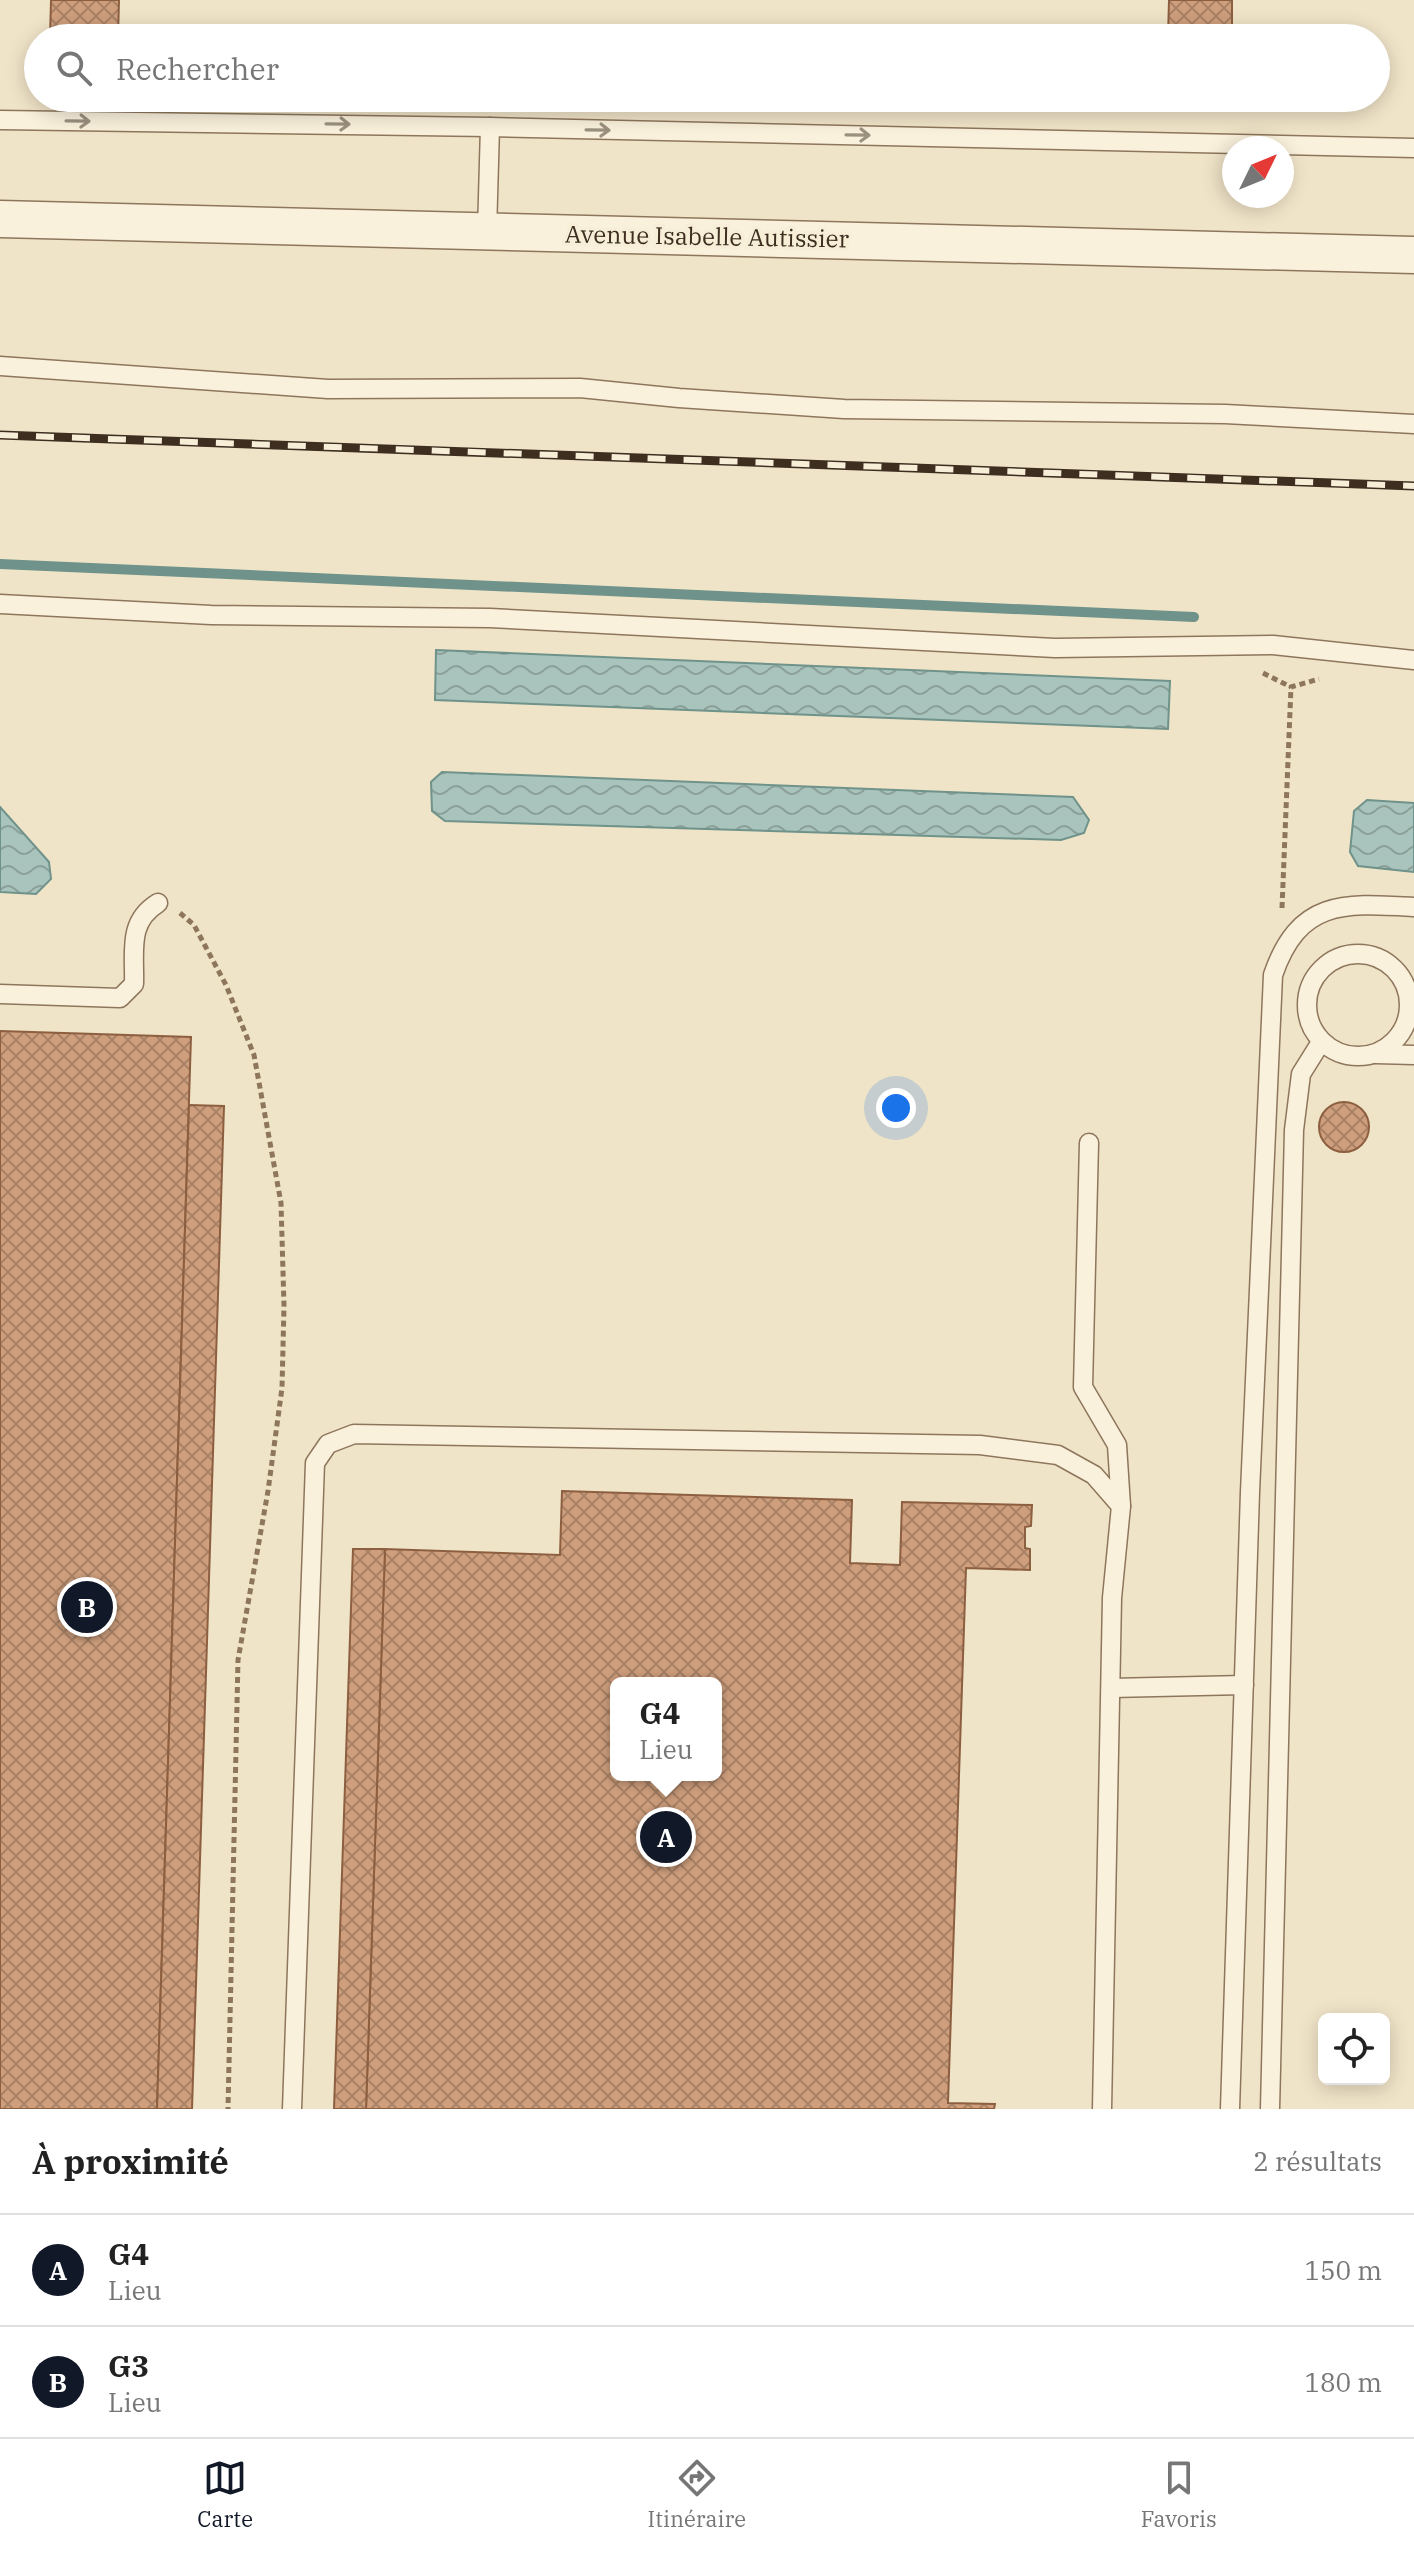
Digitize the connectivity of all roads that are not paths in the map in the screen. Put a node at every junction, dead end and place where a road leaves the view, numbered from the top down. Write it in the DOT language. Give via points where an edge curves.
graph roads {
  1 [pos="0,120"];
  2 [pos="490,127"];
  3 [pos="1414,148"];
  4 [pos="0,219"];
  5 [pos="487,232"];
  6 [pos="1414,255"];
  7 [pos="0,366"];
  8 [pos="1414,424"];
  9 [pos="0,604"];
  10 [pos="1414,660"];
  11 [pos="158,903"];
  12 [pos="1414,907"];
  13 [pos="0,994"];
  14 [pos="1412,1010"];
  15 [pos="1321,1042"];
  16 [pos="1376,1054"];
  17 [pos="1414,1055"];
  18 [pos="1089,1143"];
  19 [pos="1121,1506"];
  20 [pos="1244,1685"];
  21 [pos="1111,1688"];
  22 [pos="292,2109"];
  23 [pos="1102,2109"];
  24 [pos="1230,2109"];
  25 [pos="1270,2109"];
  1 -- 2 [label="lane, one-way"];
  2 -- 3 [label="lane, one-way"];
  2 -- 5 [label="lane"];
  4 -- 5 [label="street, Avenue Isabelle Autissier"];
  5 -- 6 [label="street, Avenue Isabelle Autissier"];
  7 -- 8 [label="lane" via="328,389 580,388 844,409 1225,414"];
  9 -- 10 [label="lane" via="211,615 490,618 1055,648 1273,645"];
  11 -- 13 [label="lane" via="144,911 135,929 134,984 120,998"];
  12 -- 20 [label="lane" via="1332,908 1299,926 1273,975"];
  14 -- 15 [label="lane" via="1404,980 1394,969 1383,958 1354,952 1326,963 1309,987 1307,1016"];
  14 -- 16 [label="lane" via="1401,1036"];
  15 -- 16 [label="lane" via="1347,1057"];
  15 -- 25 [label="lane" via="1301,1074 1294,1130"];
  16 -- 17 [label="lane"];
  18 -- 19 [label="lane" via="1083,1387 1117,1445"];
  19 -- 21 [label="lane"];
  19 -- 22 [label="lane" via="1094,1475 1058,1455 980,1445 354,1434 328,1444 315,1463"];
  20 -- 21 [label="lane"];
  20 -- 24 [label="lane"];
  21 -- 23 [label="lane"];
}
